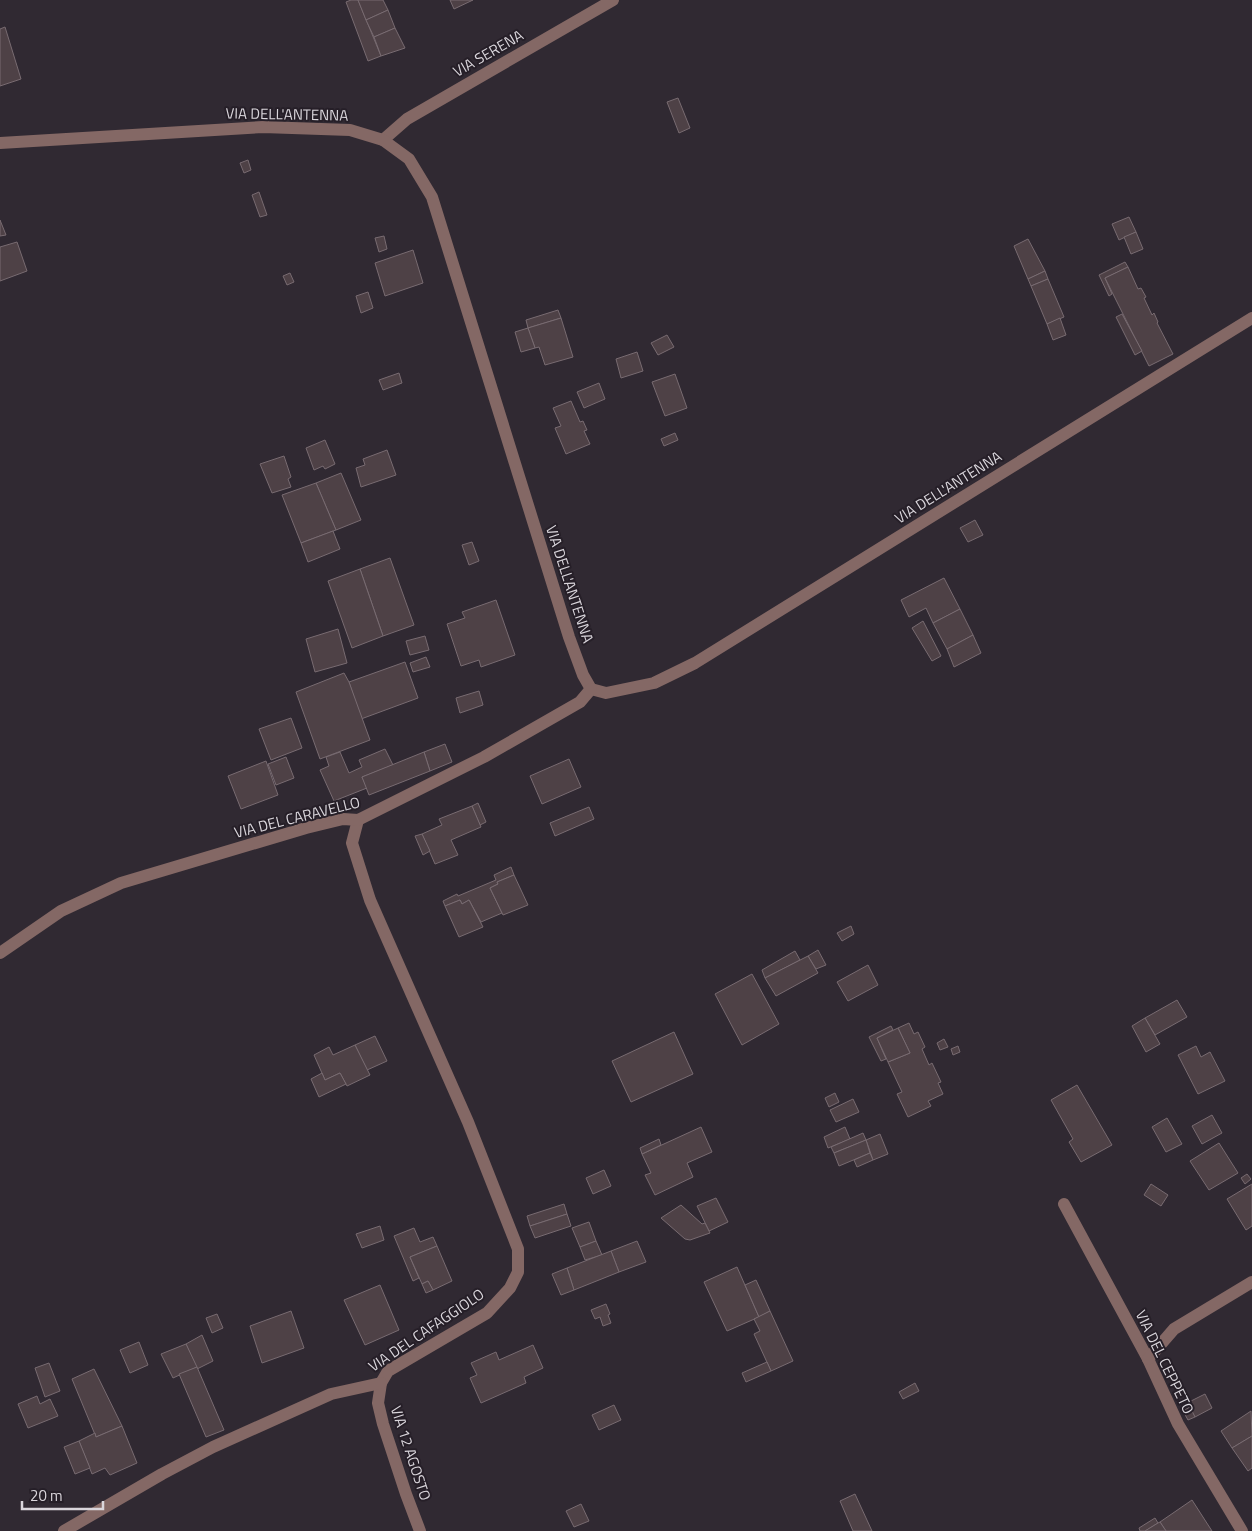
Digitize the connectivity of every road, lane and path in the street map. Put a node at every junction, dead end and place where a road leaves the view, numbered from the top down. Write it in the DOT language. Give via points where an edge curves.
graph roads {
  1 [pos="613,0"];
  2 [pos="383,140"];
  3 [pos="0,143"];
  4 [pos="1252,318"];
  5 [pos="591,689"];
  6 [pos="358,820"];
  7 [pos="0,953"];
  8 [pos="1064,1204"];
  9 [pos="1252,1282"];
  10 [pos="1148,1359"];
  11 [pos="381,1383"];
  12 [pos="64,1531"];
  13 [pos="420,1531"];
  14 [pos="1242,1531"];
  1 -- 2 [label="street, VIA SERENA" via="407,119"];
  2 -- 3 [label="street, VIA DELL'ANTENNA" via="350,130 263,127"];
  2 -- 5 [label="street, VIA DELL'ANTENNA" via="409,160 432,197 569,637"];
  4 -- 5 [label="street, VIA DELL'ANTENNA" via="695,663 654,684 606,693"];
  5 -- 6 [label="street, VIA DEL CARAVELLO" via="580,702 484,757"];
  6 -- 7 [label="street, VIA DEL CARAVELLO" via="343,819 306,828 121,883 61,911"];
  6 -- 11 [label="street, VIA DEL CAFAGGIOLO" via="352,843 370,900 468,1122 518,1249 518,1272 510,1288 486,1313 388,1371"];
  8 -- 10 [label="street, VIA DEL CEPPETO"];
  9 -- 10 [label="street" via="1174,1329"];
  10 -- 14 [label="street, VIA DEL CEPPETO" via="1178,1424"];
  11 -- 12 [label="street, VIA DEL CAFAGGIOLO" via="331,1394 213,1447"];
  11 -- 13 [label="street, VIA 12 AGOSTO" via="378,1403 383,1424"];
}
